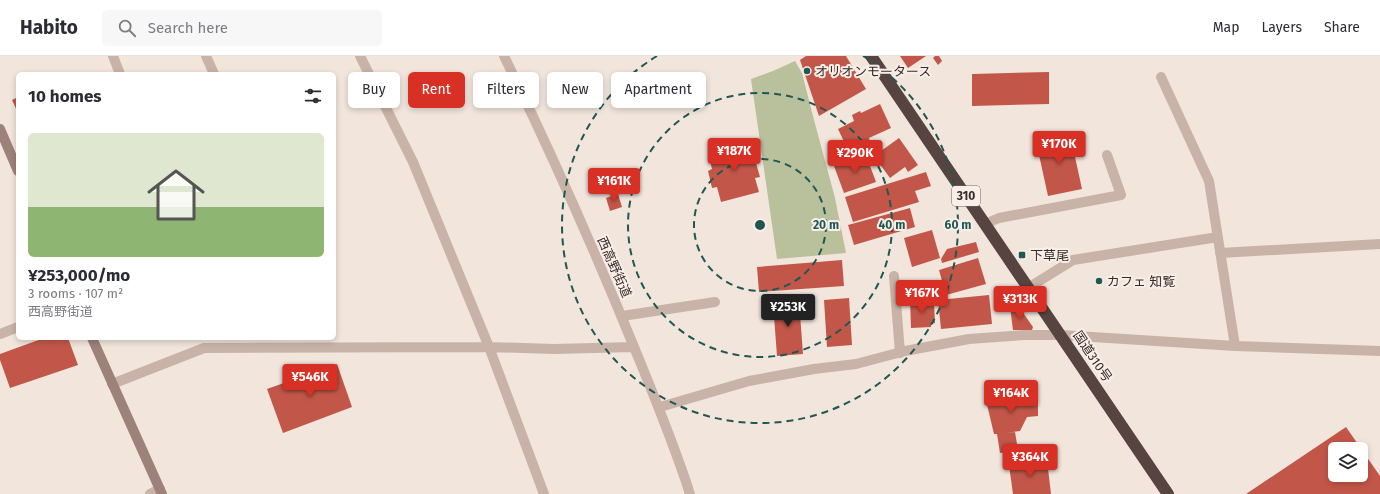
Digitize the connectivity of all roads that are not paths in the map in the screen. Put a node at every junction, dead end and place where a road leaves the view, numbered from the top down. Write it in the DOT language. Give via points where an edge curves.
graph roads {
  1 [pos="113,56"];
  2 [pos="206,56"];
  3 [pos="360,56"];
  4 [pos="504,56"];
  5 [pos="871,56"];
  6 [pos="119,72"];
  7 [pos="213,72"];
  8 [pos="1161,76"];
  9 [pos="0,129"];
  10 [pos="1108,155"];
  11 [pos="16,166"];
  12 [pos="985,224"];
  13 [pos="1218,237"];
  14 [pos="1380,244"];
  15 [pos="1220,253"];
  16 [pos="894,276"];
  17 [pos="1028,288"];
  18 [pos="715,302"];
  19 [pos="622,316"];
  20 [pos="16,328"];
  21 [pos="0,334"];
  22 [pos="1061,335"];
  23 [pos="93,340"];
  24 [pos="1236,346"];
  25 [pos="489,347"];
  26 [pos="634,347"];
  27 [pos="1380,350"];
  28 [pos="902,352"];
  29 [pos="112,384"];
  30 [pos="660,407"];
  31 [pos="161,492"];
  32 [pos="150,494"];
  33 [pos="544,494"];
  34 [pos="690,494"];
  35 [pos="1168,494"];
  1 -- 6 [label="street"];
  2 -- 7 [label="street"];
  3 -- 25 [label="street" via="413,162"];
  4 -- 19 [label="street, 西高野街道" via="548,146"];
  5 -- 12 [label="highway, 国道310号 / 310"];
  8 -- 13 [label="street" via="1208,181"];
  9 -- 11 [label="street"];
  10 -- 12 [label="street" via="1121,195 999,218"];
  12 -- 17 [label="highway, 国道310号 / 310"];
  13 -- 15 [label="street"];
  13 -- 17 [label="street" via="1073,260"];
  14 -- 15 [label="street"];
  15 -- 24 [label="street"];
  16 -- 28 [label="street"];
  17 -- 22 [label="highway, 国道310号 / 310"];
  18 -- 19 [label="street"];
  19 -- 26 [label="street, 西高野街道"];
  20 -- 21 [label="street"];
  22 -- 24 [label="street"];
  22 -- 28 [label="street" via="969,339"];
  22 -- 35 [label="highway, 国道310号 / 310"];
  23 -- 29 [label="street"];
  24 -- 27 [label="street"];
  25 -- 26 [label="street"];
  25 -- 29 [label="street" via="204,348"];
  25 -- 33 [label="street"];
  26 -- 30 [label="street, 西高野街道"];
  28 -- 30 [label="street" via="856,364 749,381"];
  29 -- 31 [label="street"];
  30 -- 34 [label="street, 西高野街道"];
  31 -- 32 [label="street"];
}
